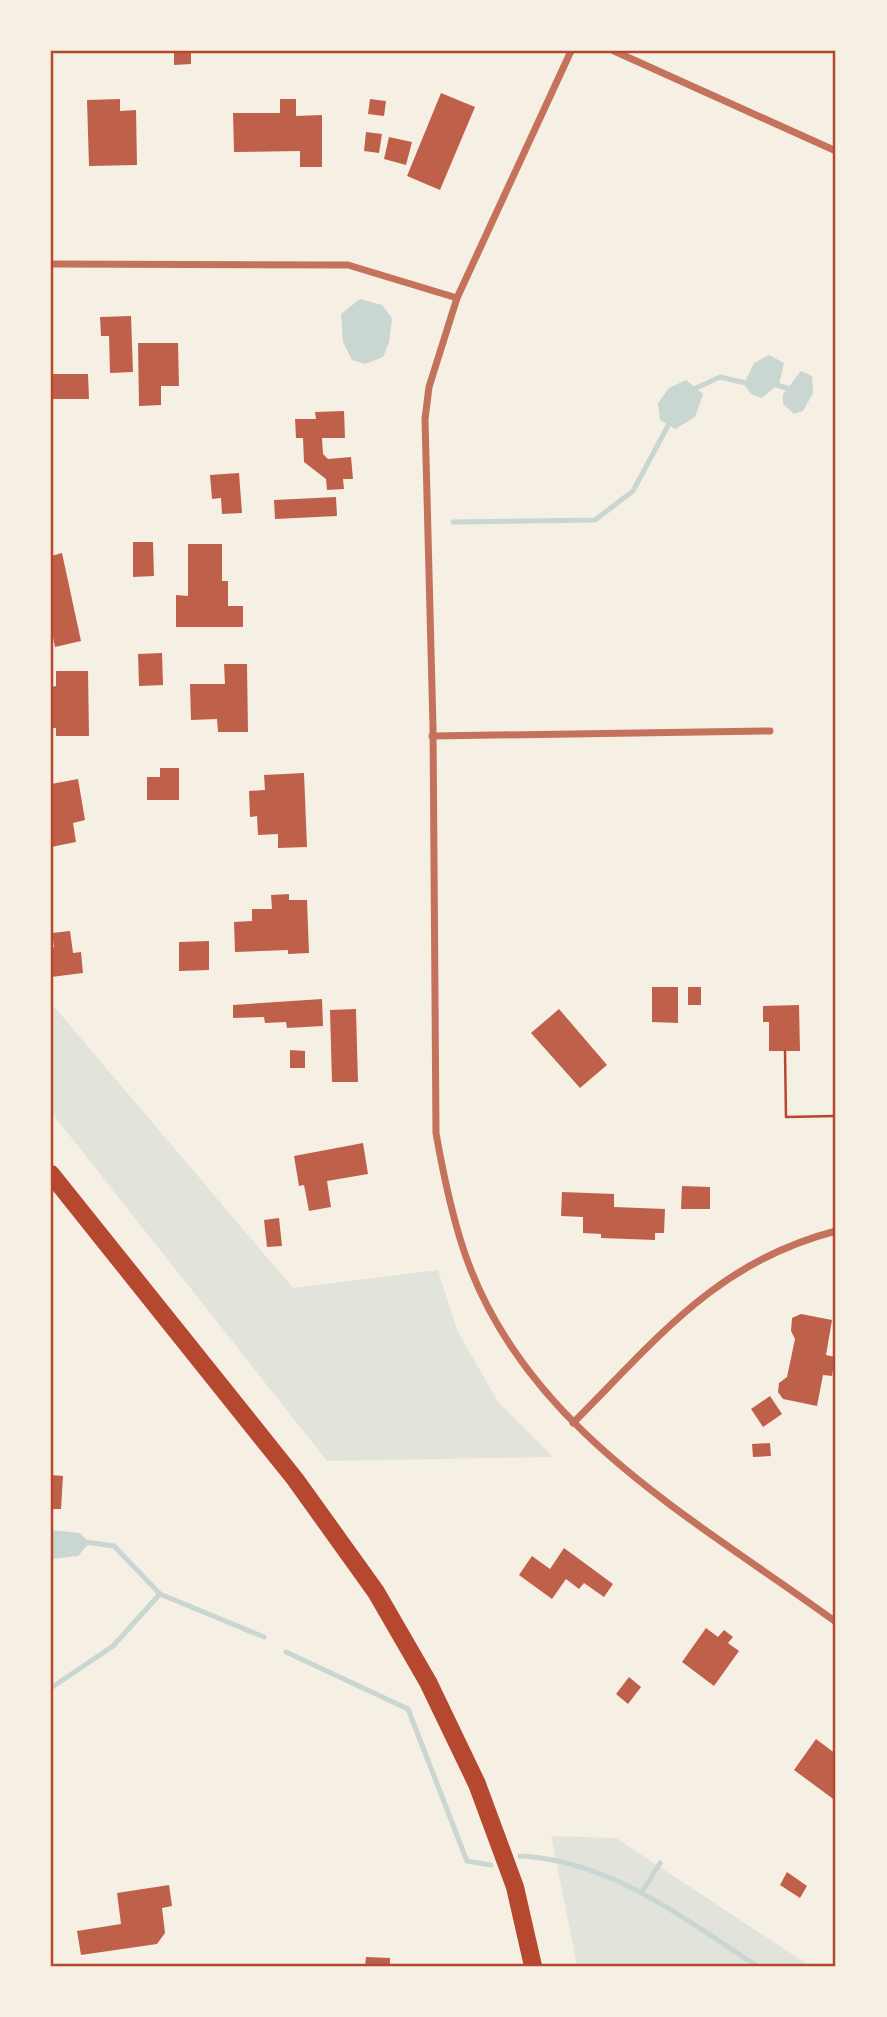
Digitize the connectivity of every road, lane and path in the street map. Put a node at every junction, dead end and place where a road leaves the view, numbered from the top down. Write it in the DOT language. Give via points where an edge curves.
graph roads {
  1 [pos="570,51"];
  2 [pos="614,51"];
  3 [pos="836,151"];
  4 [pos="51,264"];
  5 [pos="457,298"];
  6 [pos="770,732"];
  7 [pos="432,736"];
  8 [pos="785,1051"];
  9 [pos="836,1116"];
  10 [pos="51,1174"];
  11 [pos="836,1231"];
  12 [pos="573,1423"];
  13 [pos="836,1622"];
  14 [pos="533,1966"];
  1 -- 5 [label="street"];
  2 -- 3 [label="street"];
  4 -- 5 [label="street" via="348,265"];
  5 -- 7 [label="street" via="429,387 425,419"];
  6 -- 7 [label="street"];
  7 -- 12 [label="street" via="436,1133 447,1194 464,1253 501,1331"];
  8 -- 9 [label="path" via="786,1117"];
  10 -- 14 [label="highway" via="295,1479 376,1592 428,1682 477,1784 515,1887"];
  11 -- 12 [label="street" via="783,1248 738,1271 695,1301"];
  12 -- 13 [label="street" via="623,1469"];
}
